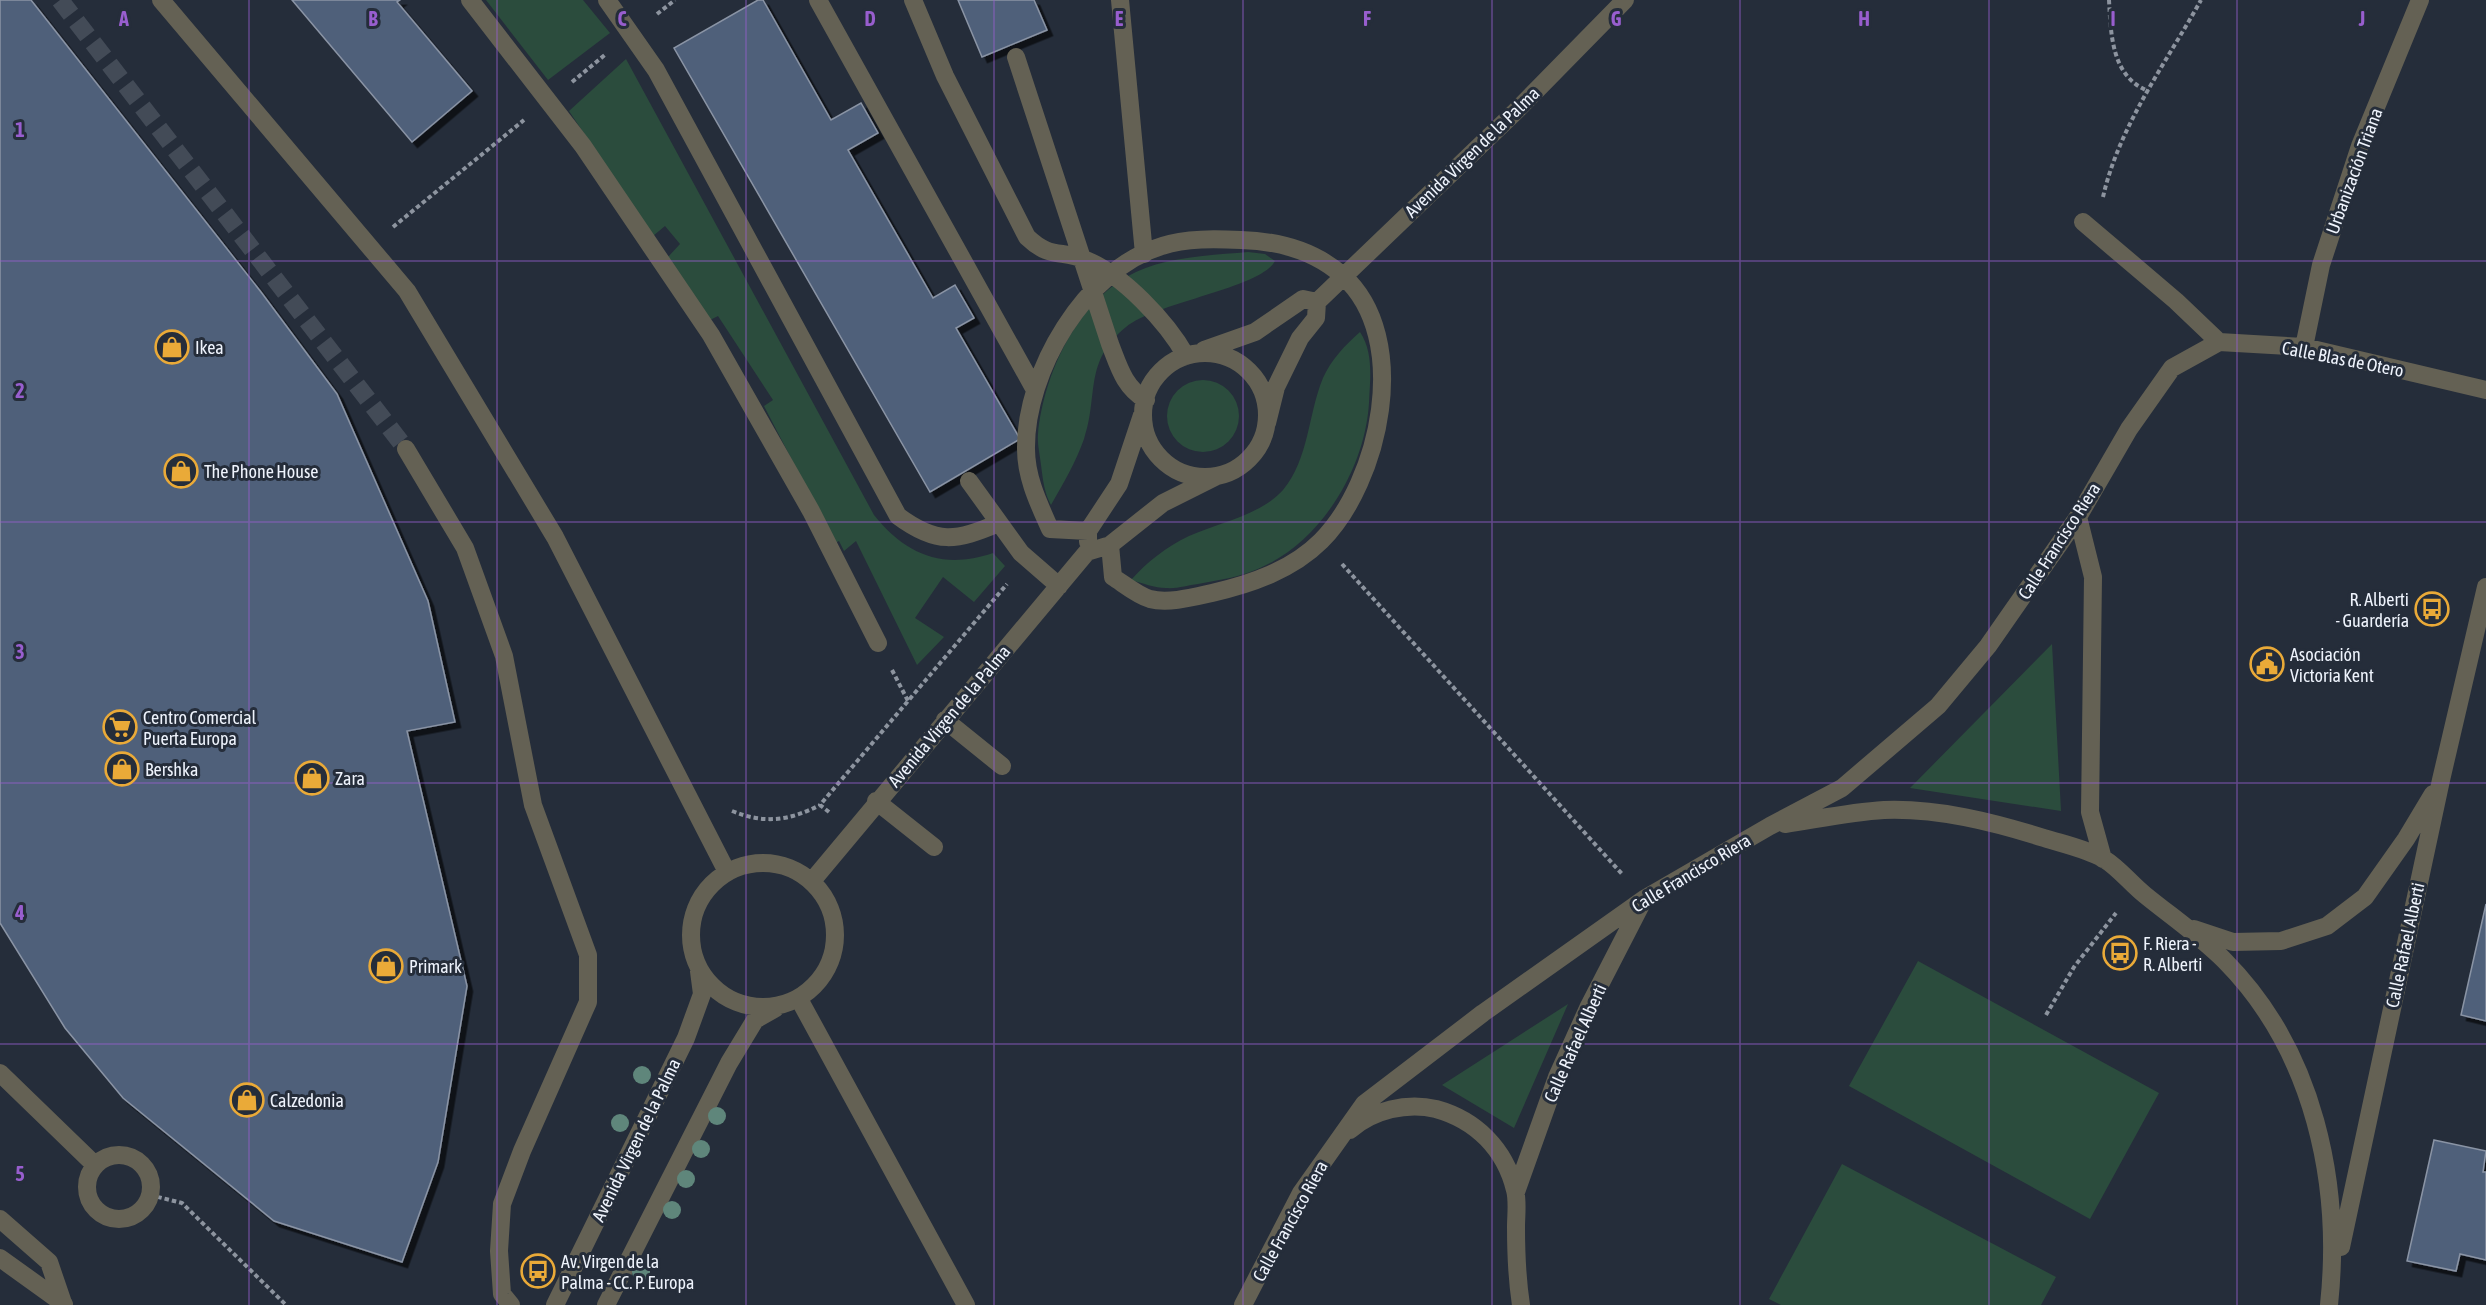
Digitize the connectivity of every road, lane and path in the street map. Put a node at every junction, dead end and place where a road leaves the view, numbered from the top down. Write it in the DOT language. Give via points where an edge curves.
graph roads {
  1 [pos="161,0"];
  2 [pos="470,0"];
  3 [pos="607,0"];
  4 [pos="818,0"];
  5 [pos="913,0"];
  6 [pos="1119,0"];
  7 [pos="1625,0"];
  8 [pos="2109,0"];
  9 [pos="2201,0"];
  10 [pos="2420,0"];
  11 [pos="1016,57"];
  12 [pos="2148,91"];
  13 [pos="549,100"];
  14 [pos="413,210"];
  15 [pos="2083,222"];
  16 [pos="1144,254"];
  17 [pos="1083,258"];
  18 [pos="1113,274"];
  19 [pos="1343,276"];
  20 [pos="1094,291"];
  21 [pos="1317,302"];
  22 [pos="2219,342"];
  23 [pos="2304,347"];
  24 [pos="1190,355"];
  25 [pos="1035,390"];
  26 [pos="2486,390"];
  27 [pos="1145,404"];
  28 [pos="1267,423"];
  29 [pos="406,449"];
  30 [pos="1217,476"];
  31 [pos="969,481"];
  32 [pos="2078,517"];
  33 [pos="999,523"];
  34 [pos="1088,531"];
  35 [pos="1110,545"];
  36 [pos="1087,552"];
  37 [pos="1029,560"];
  38 [pos="1341,564"];
  39 [pos="1059,586"];
  40 [pos="2486,587"];
  41 [pos="2482,621"];
  42 [pos="878,643"];
  43 [pos="945,720"];
  44 [pos="1002,766"];
  45 [pos="2441,780"];
  46 [pos="876,801"];
  47 [pos="820,805"];
  48 [pos="701,819"];
  49 [pos="1770,826"];
  50 [pos="852,830"];
  51 [pos="933,847"];
  52 [pos="1605,856"];
  53 [pos="2103,859"];
  54 [pos="727,872"];
  55 [pos="812,881"];
  56 [pos="2145,895"];
  57 [pos="1644,899"];
  58 [pos="2188,926"];
  59 [pos="699,971"];
  60 [pos="799,999"];
  61 [pos="778,1007"];
  62 [pos="2046,1015"];
  63 [pos="0,1073"];
  64 [pos="1335,1143"];
  65 [pos="95,1165"];
  66 [pos="1516,1192"];
  67 [pos="150,1195"];
  68 [pos="0,1219"];
  69 [pos="0,1258"];
  70 [pos="64,1304"];
  71 [pos="286,1305"];
  72 [pos="511,1305"];
  73 [pos="555,1305"];
  74 [pos="606,1305"];
  75 [pos="966,1305"];
  76 [pos="1243,1305"];
  77 [pos="1521,1305"];
  78 [pos="2329,1305"];
  1 -- 48 [label="street" via="407,291 555,537"];
  2 -- 13 [label="street"];
  3 -- 33 [label="street" via="657,70 898,516 918,531 942,538 967,536"];
  4 -- 25 [label="street"];
  5 -- 17 [label="street" via="945,76 1027,237 1050,253"];
  6 -- 16 [label="street"];
  7 -- 19 [label="street, Avenida Virgen de la Palma" via="1514,113"];
  8 -- 12 [label="path" via="2111,37 2121,70 2137,87"];
  9 -- 12 [label="path"];
  10 -- 23 [label="street, Urbanización Triana" via="2356,157 2321,265"];
  11 -- 17 [label="street"];
  12 -- 15 [label="path" via="2107,178 2102,200"];
  13 -- 14 [label="path"];
  13 -- 42 [label="street" via="711,335 811,511"];
  15 -- 22 [label="street"];
  16 -- 18 [label="street"];
  16 -- 19 [label="street" via="1162,246 1213,239 1270,241 1308,252"];
  17 -- 18 [label="street"];
  17 -- 20 [label="street"];
  18 -- 20 [label="street"];
  18 -- 24 [label="street"];
  19 -- 21 [label="street, Avenida Virgen de la Palma"];
  19 -- 35 [label="street" via="1366,305 1379,339 1381,387 1375,443 1356,492 1321,541 1284,569 1246,584 1169,599 1150,599 1113,577"];
  20 -- 25 [label="street" via="1063,328 1044,362"];
  20 -- 27 [label="street" via="1125,381"];
  21 -- 24 [label="street" via="1304,299 1255,332"];
  21 -- 28 [label="street, Avenida Virgen de la Palma" via="1316,318 1300,338 1276,387"];
  22 -- 23 [label="street, Calle Blas de Otero"];
  22 -- 32 [label="street, Calle Francisco Riera" via="2172,368 2129,429"];
  23 -- 26 [label="street, Calle Blas de Otero"];
  24 -- 27 [label="street" via="1160,373"];
  24 -- 28 [label="street" via="1213,353 1232,358 1248,369 1267,403"];
  25 -- 34 [label="street" via="1026,450 1034,494 1050,530"];
  27 -- 30 [label="street" via="1145,427 1151,445 1163,461 1188,474"];
  27 -- 34 [label="street" via="1119,484"];
  28 -- 30 [label="street" via="1262,441 1251,457 1236,470"];
  29 -- 72 [label="street" via="465,548 504,656 533,805 588,955 588,1002 502,1204 502,1294"];
  30 -- 35 [label="street" via="1163,503"];
  31 -- 33 [label="street"];
  32 -- 49 [label="street, Calle Francisco Riera" via="1988,646 1938,706 1842,788"];
  32 -- 53 [label="street" via="2093,577 2090,812"];
  33 -- 37 [label="street"];
  34 -- 36 [label="street"];
  35 -- 36 [label="street"];
  36 -- 39 [label="street, Avenida Virgen de la Palma"];
  37 -- 39 [label="street"];
  37 -- 47 [label="path"];
  38 -- 52 [label="path"];
  39 -- 43 [label="street, Avenida Virgen de la Palma"];
  40 -- 41 [label="street, Calle Rafael Alberti"];
  41 -- 45 [label="street, Calle Rafael Alberti"];
  43 -- 44 [label="street"];
  43 -- 46 [label="street, Avenida Virgen de la Palma"];
  45 -- 58 [label="street" via="2365,897 2326,926 2281,941 2233,942"];
  45 -- 78 [label="street, Calle Rafael Alberti"];
  46 -- 50 [label="street, Avenida Virgen de la Palma"];
  46 -- 51 [label="street"];
  47 -- 48 [label="path" via="775,821 750,818 726,808"];
  47 -- 50 [label="path"];
  48 -- 54 [label="street"];
  49 -- 53 [label="street, Calle Rafael Alberti" via="1886,810 1944,814 1995,823"];
  49 -- 57 [label="street, Calle Francisco Riera"];
  50 -- 55 [label="street, Avenida Virgen de la Palma"];
  53 -- 56 [label="street, Calle Rafael Alberti"];
  54 -- 55 [label="street" via="748,864 771,863"];
  54 -- 59 [label="street" via="709,886 697,905 691,927 692,950"];
  55 -- 60 [label="street" via="826,899 834,920 835,943 829,965 817,984"];
  56 -- 58 [label="street, Calle Rafael Alberti"];
  56 -- 62 [label="path" via="2119,909 2093,940"];
  57 -- 64 [label="street, Calle Francisco Riera" via="1364,1104"];
  57 -- 66 [label="street, Calle Rafael Alberti" via="1557,1077"];
  58 -- 78 [label="street, Calle Rafael Alberti" via="2227,963 2260,1005 2288,1051 2309,1100 2325,1152 2332,1205 2334,1259"];
  59 -- 61 [label="street" via="713,989 733,1002 755,1008"];
  59 -- 73 [label="street, Avenida Virgen de la Palma" via="702,994 686,1038"];
  60 -- 61 [label="street"];
  60 -- 75 [label="street"];
  61 -- 74 [label="street" via="755,1020 729,1063"];
  63 -- 65 [label="street"];
  64 -- 66 [label="street, Calle Rafael Alberti" via="1360,1121 1391,1108 1425,1106 1457,1115 1484,1134 1505,1160"];
  64 -- 76 [label="street, Calle Francisco Riera" via="1301,1193"];
  65 -- 67 [label="street" via="112,1156 133,1158 148,1174"];
  65 -- 67 [label="street" via="88,1194 91,1203 106,1216 127,1218 137,1213"];
  66 -- 77 [label="street, Calle Rafael Alberti"];
  67 -- 71 [label="path" via="182,1203"];
  68 -- 70 [label="street" via="49,1262"];
  69 -- 70 [label="street"];
}
